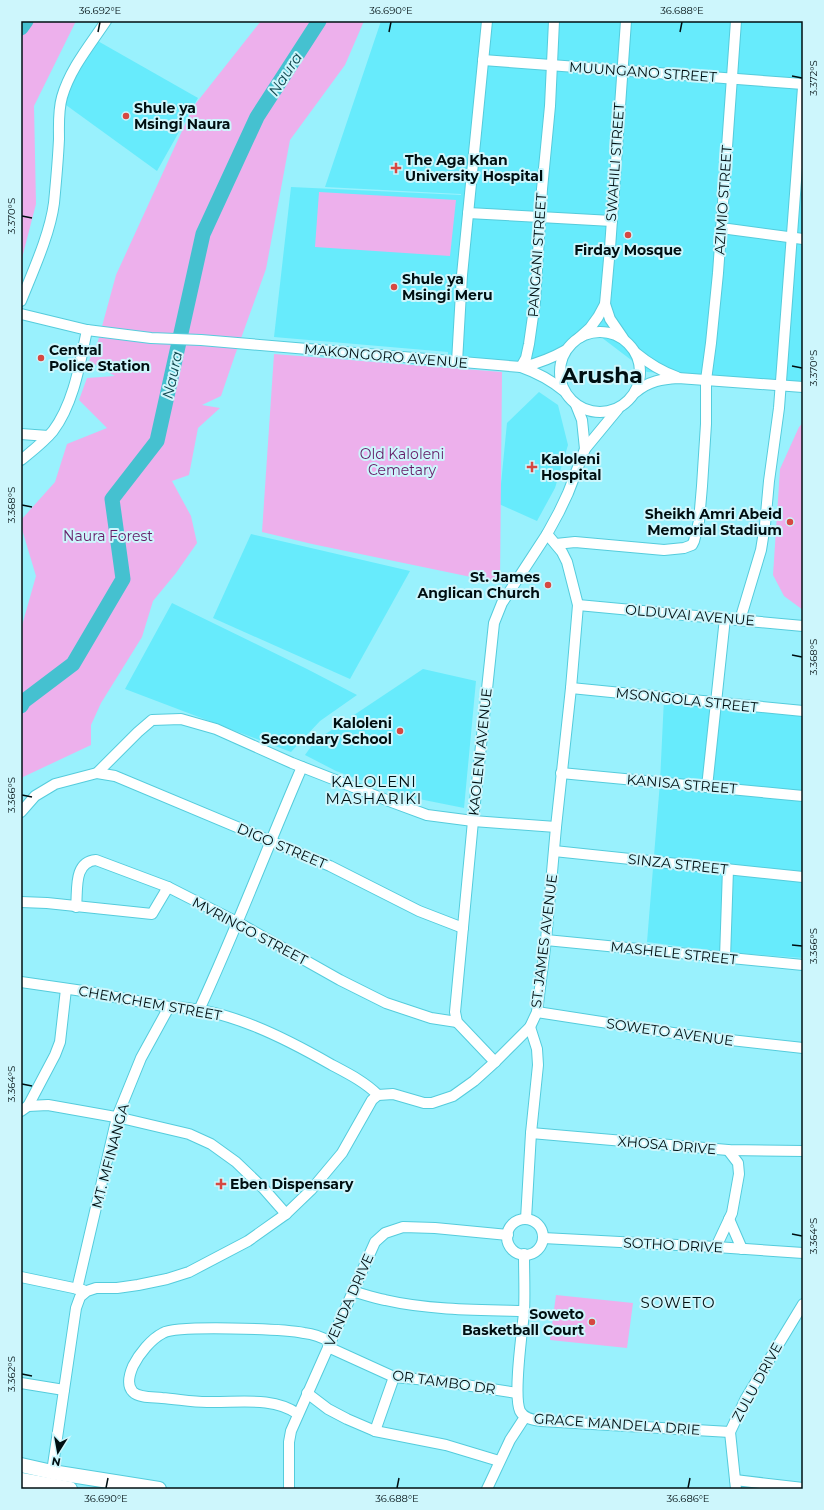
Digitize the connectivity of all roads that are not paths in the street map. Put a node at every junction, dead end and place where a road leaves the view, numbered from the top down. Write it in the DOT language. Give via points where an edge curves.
graph roads {
  1 [pos="106,21"];
  2 [pos="487,21"];
  3 [pos="554,21"];
  4 [pos="626,21"];
  5 [pos="736,21"];
  6 [pos="483,60"];
  7 [pos="552,66"];
  8 [pos="622,70"];
  9 [pos="733,79"];
  10 [pos="803,84"];
  11 [pos="803,88"];
  12 [pos="468,213"];
  13 [pos="540,217"];
  14 [pos="612,221"];
  15 [pos="721,228"];
  16 [pos="791,238"];
  17 [pos="803,239"];
  18 [pos="21,301"];
  19 [pos="605,304"];
  20 [pos="21,314"];
  21 [pos="87,330"];
  22 [pos="580,337"];
  23 [pos="628,343"];
  24 [pos="566,350"];
  25 [pos="635,352"];
  26 [pos="457,362"];
  27 [pos="521,367"];
  28 [pos="678,378"];
  29 [pos="706,380"];
  30 [pos="780,385"];
  31 [pos="803,387"];
  32 [pos="564,391"];
  33 [pos="634,394"];
  34 [pos="576,405"];
  35 [pos="618,409"];
  36 [pos="21,434"];
  37 [pos="48,436"];
  38 [pos="584,449"];
  39 [pos="21,460"];
  40 [pos="547,534"];
  41 [pos="556,544"];
  42 [pos="578,606"];
  43 [pos="725,618"];
  44 [pos="740,620"];
  45 [pos="803,626"];
  46 [pos="571,688"];
  47 [pos="716,703"];
  48 [pos="803,711"];
  49 [pos="302,767"];
  50 [pos="97,773"];
  51 [pos="561,773"];
  52 [pos="707,787"];
  53 [pos="803,796"];
  54 [pos="21,812"];
  55 [pos="473,821"];
  56 [pos="556,827"];
  57 [pos="270,841"];
  58 [pos="554,851"];
  59 [pos="728,869"];
  60 [pos="803,877"];
  61 [pos="168,887"];
  62 [pos="21,902"];
  63 [pos="76,907"];
  64 [pos="237,922"];
  65 [pos="463,928"];
  66 [pos="546,940"];
  67 [pos="725,958"];
  68 [pos="803,965"];
  69 [pos="21,982"];
  70 [pos="66,989"];
  71 [pos="169,1007"];
  72 [pos="199,1010"];
  73 [pos="537,1012"];
  74 [pos="457,1022"];
  75 [pos="530,1027"];
  76 [pos="803,1048"];
  77 [pos="495,1062"];
  78 [pos="378,1096"];
  79 [pos="28,1107"];
  80 [pos="117,1117"];
  81 [pos="531,1133"];
  82 [pos="728,1150"];
  83 [pos="803,1151"];
  84 [pos="286,1214"];
  85 [pos="526,1219"];
  86 [pos="729,1219"];
  87 [pos="508,1235"];
  88 [pos="543,1238"];
  89 [pos="716,1247"];
  90 [pos="742,1248"];
  91 [pos="803,1253"];
  92 [pos="524,1254"];
  93 [pos="21,1277"];
  94 [pos="82,1290"];
  95 [pos="352,1291"];
  96 [pos="803,1304"];
  97 [pos="524,1311"];
  98 [pos="329,1344"];
  99 [pos="394,1377"];
  100 [pos="21,1383"];
  101 [pos="64,1390"];
  102 [pos="307,1393"];
  103 [pos="517,1393"];
  104 [pos="298,1414"];
  105 [pos="525,1417"];
  106 [pos="375,1431"];
  107 [pos="730,1432"];
  108 [pos="500,1461"];
  109 [pos="21,1465"];
  110 [pos="52,1472"];
  111 [pos="21,1480"];
  112 [pos="735,1484"];
  113 [pos="803,1488"];
  114 [pos="70,1489"];
  115 [pos="159,1489"];
  116 [pos="289,1489"];
  117 [pos="487,1489"];
  1 -- 18 [label="street" via="78,63 62,97 54,204 41,249"];
  2 -- 6 [label="street"];
  3 -- 7 [label="street, PANGANI STREET"];
  4 -- 8 [label="street, SWAHILI STREET"];
  5 -- 9 [label="street, AZIMIO STREET"];
  6 -- 7 [label="street, MUUNGANO STREET"];
  6 -- 12 [label="street"];
  7 -- 8 [label="street, MUUNGANO STREET"];
  7 -- 13 [label="street, PANGANI STREET"];
  8 -- 9 [label="street, MUUNGANO STREET"];
  8 -- 14 [label="street, SWAHILI STREET"];
  9 -- 10 [label="street, MUUNGANO STREET"];
  9 -- 15 [label="street, AZIMIO STREET"];
  11 -- 16 [label="street"];
  12 -- 13 [label="street"];
  12 -- 26 [label="street"];
  13 -- 14 [label="street"];
  13 -- 27 [label="street, PANGANI STREET" via="533,315 526,358"];
  14 -- 19 [label="street, SWAHILI STREET"];
  15 -- 16 [label="street"];
  15 -- 29 [label="street, AZIMIO STREET"];
  16 -- 17 [label="street"];
  16 -- 30 [label="street"];
  19 -- 22 [label="street, SWAHILI STREET" via="590,328"];
  19 -- 23 [label="street, SWAHILI STREET" via="610,319"];
  20 -- 21 [label="street"];
  21 -- 26 [label="street, MAKONGORO AVENUE" via="151,338"];
  21 -- 37 [label="street" via="78,376 63,412"];
  22 -- 23 [label="street" via="605,332"];
  22 -- 24 [label="street"];
  23 -- 25 [label="street"];
  24 -- 27 [label="street" via="547,360"];
  24 -- 32 [label="street" via="559,370"];
  25 -- 28 [label="street" via="647,362"];
  25 -- 33 [label="street" via="640,373 639,384"];
  26 -- 27 [label="street, MAKONGORO AVENUE"];
  27 -- 32 [label="street, MAKONGORO AVENUE" via="537,372"];
  28 -- 29 [label="street"];
  28 -- 33 [label="street" via="660,379 643,386"];
  29 -- 30 [label="street"];
  29 -- 41 [label="street, AZIMIO STREET" via="702,486 699,521 692,545 664,550 583,542"];
  30 -- 31 [label="street"];
  30 -- 44 [label="street" via="761,550"];
  32 -- 34 [label="street"];
  33 -- 35 [label="street"];
  34 -- 35 [label="street" via="588,411"];
  34 -- 38 [label="street, KAOLENI AVENUE" via="582,420"];
  35 -- 38 [label="street, KAOLENI AVENUE"];
  36 -- 37 [label="street"];
  37 -- 39 [label="street"];
  38 -- 40 [label="street, KAOLENI AVENUE" via="568,493"];
  40 -- 41 [label="street, ST. JAMES AVENUE"];
  40 -- 55 [label="street, KAOLENI AVENUE" via="502,603 494,623"];
  41 -- 42 [label="street, ST. JAMES AVENUE" via="566,562"];
  42 -- 43 [label="street, OLDUVAI AVENUE"];
  42 -- 46 [label="street, ST. JAMES AVENUE"];
  43 -- 44 [label="street, OLDUVAI AVENUE"];
  43 -- 47 [label="street"];
  44 -- 45 [label="street, OLDUVAI AVENUE"];
  46 -- 47 [label="street, MSONGOLA STREET"];
  46 -- 51 [label="street, ST. JAMES AVENUE"];
  47 -- 48 [label="street, MSONGOLA STREET"];
  47 -- 52 [label="street"];
  49 -- 50 [label="street" via="216,729 181,719 152,720"];
  49 -- 55 [label="street" via="427,815"];
  49 -- 57 [label="street"];
  50 -- 54 [label="street" via="55,784 35,796"];
  50 -- 57 [label="street, DIGO STREET" via="115,776"];
  51 -- 52 [label="street, KANISA STREET"];
  51 -- 56 [label="street, ST. JAMES AVENUE"];
  52 -- 53 [label="street, KANISA STREET"];
  55 -- 56 [label="street"];
  55 -- 65 [label="street, KAOLENI AVENUE"];
  56 -- 58 [label="street, ST. JAMES AVENUE"];
  57 -- 64 [label="street"];
  57 -- 65 [label="street, DIGO STREET" via="330,866 419,911"];
  58 -- 59 [label="street, SINZA STREET"];
  58 -- 66 [label="street, ST. JAMES AVENUE"];
  59 -- 60 [label="street, SINZA STREET"];
  59 -- 67 [label="street"];
  61 -- 63 [label="street" via="152,914"];
  61 -- 63 [label="street, MVRINGO STREET" via="96,860 89,860 84,864 78,877"];
  61 -- 64 [label="street, MVRINGO STREET"];
  62 -- 63 [label="street"];
  64 -- 72 [label="street"];
  64 -- 74 [label="street, MVRINGO STREET" via="386,1003 431,1018"];
  65 -- 74 [label="street, KAOLENI AVENUE" via="455,1012"];
  66 -- 67 [label="street, MASHELE STREET"];
  66 -- 73 [label="street, ST. JAMES AVENUE"];
  67 -- 68 [label="street, MASHELE STREET"];
  69 -- 70 [label="street, CHEMCHEM STREET"];
  70 -- 71 [label="street, CHEMCHEM STREET"];
  70 -- 79 [label="street" via="60,1042"];
  71 -- 72 [label="street, CHEMCHEM STREET"];
  71 -- 80 [label="street, MT. MFINANGA" via="141,1058"];
  72 -- 78 [label="street, CHEMCHEM STREET" via="222,1014 304,1049 368,1085"];
  73 -- 75 [label="street, ST. JAMES AVENUE"];
  73 -- 76 [label="street, SOWETO AVENUE" via="686,1035"];
  74 -- 77 [label="street"];
  75 -- 77 [label="street, ST. JAMES AVENUE"];
  75 -- 81 [label="street" via="537,1049 538,1065"];
  77 -- 78 [label="street, ST. JAMES AVENUE" via="453,1096 440,1101 424,1103 394,1094"];
  78 -- 84 [label="street" via="372,1100 342,1152 311,1190"];
  79 -- 80 [label="street" via="48,1105"];
  80 -- 84 [label="street" via="189,1134 211,1144 236,1162"];
  80 -- 94 [label="street, MT. MFINANGA"];
  81 -- 82 [label="street, XHOSA DRIVE"];
  81 -- 85 [label="street"];
  82 -- 83 [label="street, XHOSA DRIVE"];
  82 -- 86 [label="street" via="738,1163 739,1174"];
  84 -- 94 [label="street" via="248,1241 189,1272 138,1286"];
  85 -- 87 [label="street" via="515,1222"];
  85 -- 88 [label="street" via="537,1223 543,1232"];
  86 -- 89 [label="street"];
  86 -- 90 [label="street"];
  87 -- 92 [label="street" via="511,1248"];
  87 -- 95 [label="street, VENDA DRIVE" via="435,1228 403,1228 385,1233 375,1242"];
  88 -- 89 [label="street, SOTHO DRIVE"];
  88 -- 92 [label="street" via="538,1249 533,1253"];
  89 -- 90 [label="street, SOTHO DRIVE"];
  90 -- 91 [label="street, SOTHO DRIVE"];
  92 -- 97 [label="street, GRACE MANDELA DRIE"];
  93 -- 94 [label="street"];
  94 -- 101 [label="street" via="76,1308"];
  95 -- 97 [label="street" via="410,1304 470,1310"];
  95 -- 98 [label="street, VENDA DRIVE"];
  96 -- 107 [label="street, ZULU DRIVE" via="746,1398"];
  97 -- 103 [label="street, GRACE MANDELA DRIE"];
  98 -- 99 [label="street, OR TAMBO DR"];
  98 -- 102 [label="street, VENDA DRIVE"];
  98 -- 104 [label="street, OR TAMBO DR" via="312,1334 291,1331 172,1330 164,1332 137,1358 129,1385 133,1392 144,1396 206,1402 269,1403 291,1409"];
  99 -- 103 [label="street, OR TAMBO DR"];
  99 -- 106 [label="street"];
  100 -- 101 [label="street"];
  101 -- 110 [label="street"];
  102 -- 104 [label="street, VENDA DRIVE"];
  102 -- 106 [label="street" via="328,1409"];
  103 -- 105 [label="street, GRACE MANDELA DRIE" via="519,1407"];
  104 -- 116 [label="street, VENDA DRIVE" via="289,1442"];
  105 -- 107 [label="street, GRACE MANDELA DRIE" via="541,1421"];
  105 -- 108 [label="street"];
  106 -- 108 [label="street" via="446,1445"];
  107 -- 112 [label="street, ZULU DRIVE"];
  108 -- 117 [label="street"];
  109 -- 110 [label="highway"];
  110 -- 115 [label="highway"];
  111 -- 114 [label="highway"];
  112 -- 113 [label="street"];
}
